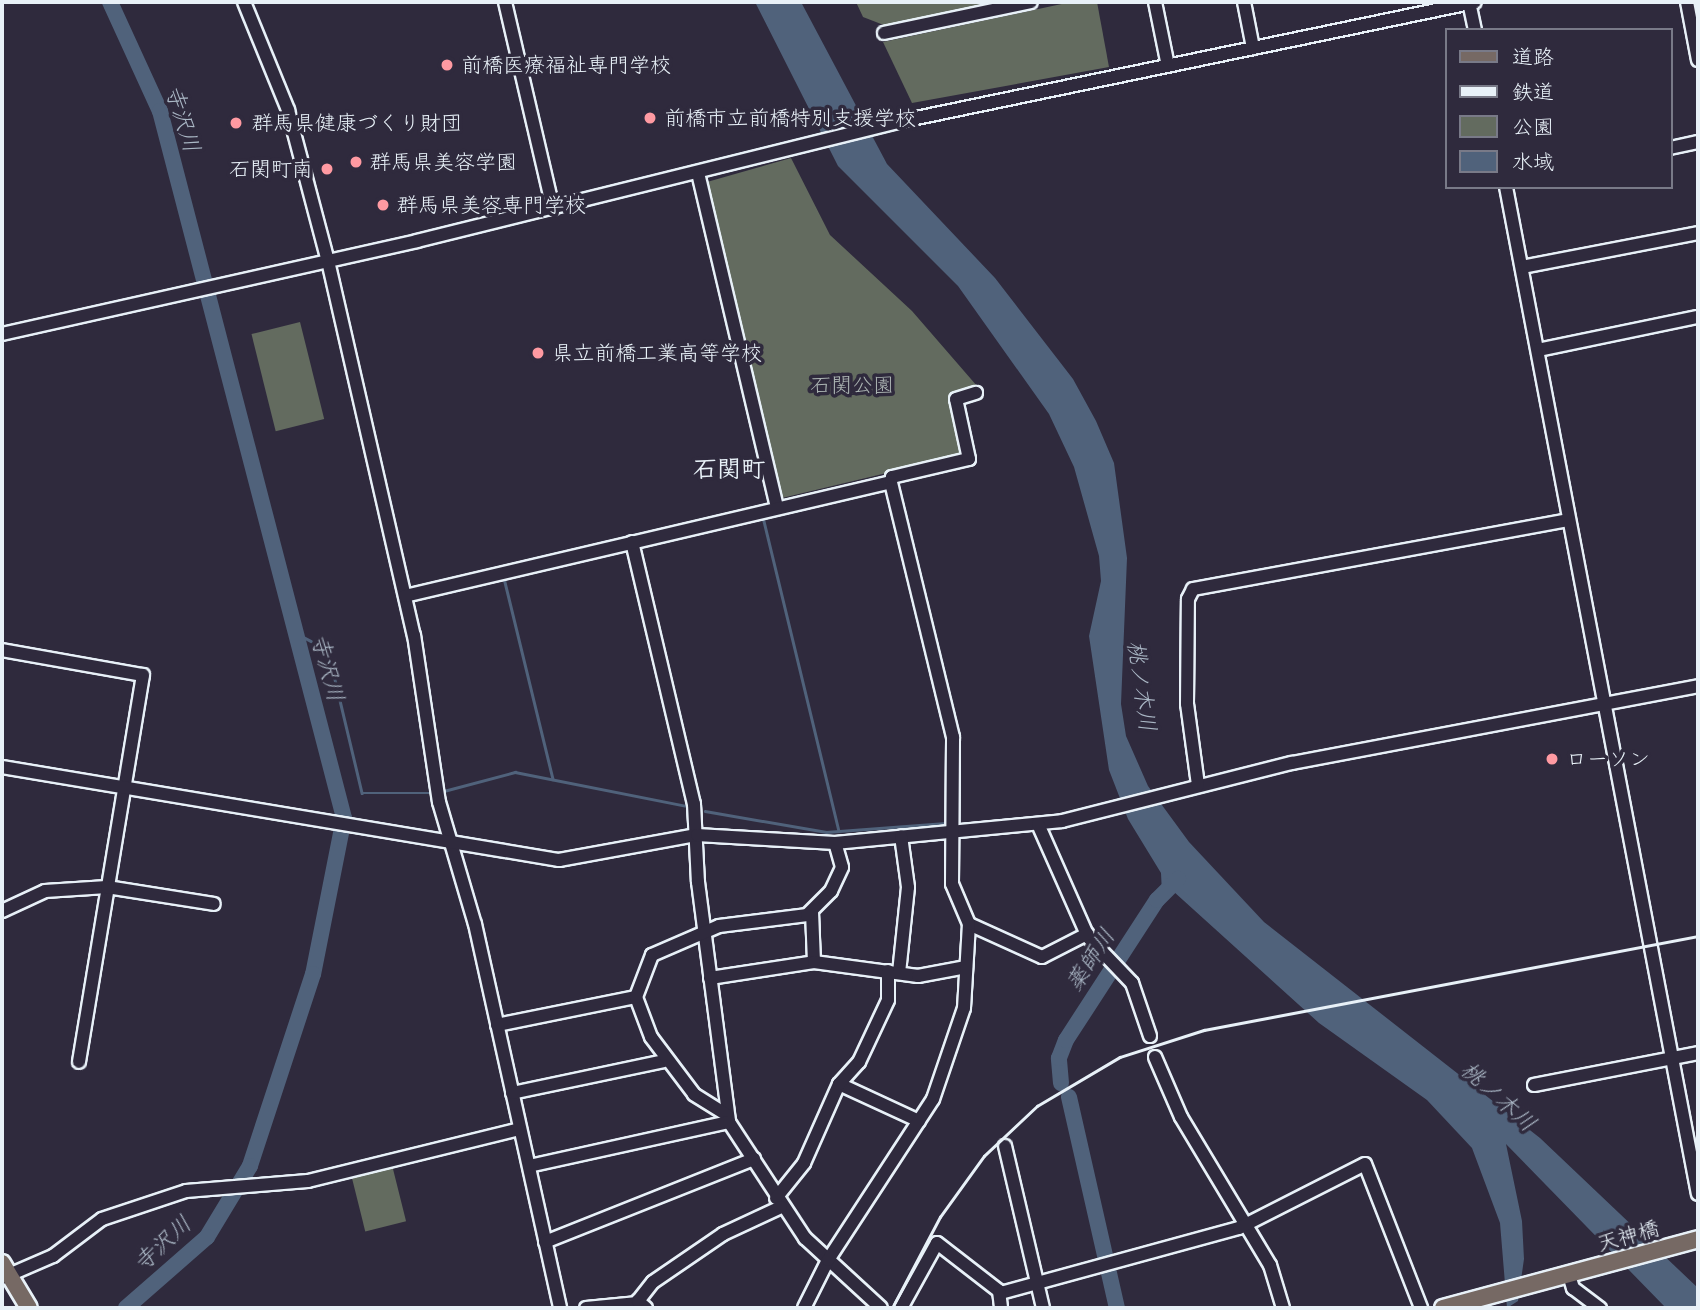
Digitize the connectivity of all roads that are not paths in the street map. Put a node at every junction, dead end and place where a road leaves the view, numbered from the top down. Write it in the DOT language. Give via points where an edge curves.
graph roads {
  1 [pos="244,2"];
  2 [pos="505,2"];
  3 [pos="1031,2"];
  4 [pos="1155,2"];
  5 [pos="1244,2"];
  6 [pos="1471,2"];
  7 [pos="1686,2"];
  8 [pos="1475,28"];
  9 [pos="884,33"];
  10 [pos="1253,48"];
  11 [pos="1698,60"];
  12 [pos="1168,66"];
  13 [pos="1698,142"];
  14 [pos="1672,148"];
  15 [pos="698,173"];
  16 [pos="1506,189"];
  17 [pos="553,208"];
  18 [pos="1698,233"];
  19 [pos="328,261"];
  20 [pos="1522,267"];
  21 [pos="1698,317"];
  22 [pos="2,334"];
  23 [pos="1538,349"];
  24 [pos="976,393"];
  25 [pos="891,482"];
  26 [pos="777,508"];
  27 [pos="1569,520"];
  28 [pos="632,542"];
  29 [pos="405,596"];
  30 [pos="2,650"];
  31 [pos="1698,686"];
  32 [pos="1603,704"];
  33 [pos="2,767"];
  34 [pos="1193,786"];
  35 [pos="125,787"];
  36 [pos="1038,824"];
  37 [pos="953,831"];
  38 [pos="697,835"];
  39 [pos="901,836"];
  40 [pos="835,843"];
  41 [pos="448,844"];
  42 [pos="107,887"];
  43 [pos="214,904"];
  44 [pos="2,911"];
  45 [pos="812,912"];
  46 [pos="969,924"];
  47 [pos="704,930"];
  48 [pos="1087,934"];
  49 [pos="814,962"];
  50 [pos="965,967"];
  51 [pos="893,972"];
  52 [pos="710,978"];
  53 [pos="636,997"];
  54 [pos="497,1025"];
  55 [pos="1150,1037"];
  56 [pos="1698,1054"];
  57 [pos="1155,1057"];
  58 [pos="1673,1058"];
  59 [pos="664,1061"];
  60 [pos="79,1062"];
  61 [pos="839,1084"];
  62 [pos="1534,1085"];
  63 [pos="512,1093"];
  64 [pos="728,1119"];
  65 [pos="919,1121"];
  66 [pos="519,1129"];
  67 [pos="1005,1146"];
  68 [pos="754,1159"];
  69 [pos="529,1167"];
  70 [pos="1698,1193"];
  71 [pos="778,1203"];
  72 [pos="1246,1226"];
  73 [pos="1698,1239"];
  74 [pos="545,1242"];
  75 [pos="828,1260"];
  76 [pos="4,1272"];
  77 [pos="1569,1275"];
  78 [pos="1037,1282"];
  79 [pos="1001,1293"];
  80 [pos="642,1306"];
  81 [pos="1452,1307"];
  82 [pos="29,1308"];
  83 [pos="560,1308"];
  84 [pos="586,1308"];
  85 [pos="804,1308"];
  86 [pos="881,1308"];
  87 [pos="901,1308"];
  88 [pos="1000,1308"];
  89 [pos="1043,1308"];
  90 [pos="1283,1308"];
  91 [pos="1421,1308"];
  92 [pos="1600,1308"];
  1 -- 19 [label="street" via="288,110"];
  2 -- 17 [label="street"];
  3 -- 9 [label="street"];
  4 -- 12 [label="street"];
  5 -- 10 [label="street"];
  6 -- 8 [label="street"];
  6 -- 10 [label="street"];
  7 -- 11 [label="street"];
  10 -- 12 [label="street"];
  12 -- 15 [label="street" via="888,124"];
  13 -- 14 [label="street"];
  15 -- 17 [label="street"];
  15 -- 26 [label="street" via="719,231"];
  16 -- 20 [label="street"];
  17 -- 19 [label="street"];
  18 -- 20 [label="street"];
  19 -- 22 [label="street"];
  19 -- 29 [label="street"];
  20 -- 23 [label="street"];
  21 -- 23 [label="street"];
  23 -- 27 [label="street"];
  24 -- 25 [label="street" via="956,399 970,458"];
  25 -- 26 [label="street"];
  25 -- 37 [label="street" via="953,737"];
  26 -- 28 [label="street"];
  27 -- 32 [label="street"];
  27 -- 34 [label="street" via="1193,589 1188,599 1187,704"];
  28 -- 29 [label="street"];
  28 -- 38 [label="street"];
  29 -- 41 [label="street"];
  30 -- 35 [label="street" via="143,675"];
  31 -- 32 [label="street"];
  32 -- 34 [label="street"];
  32 -- 58 [label="street"];
  33 -- 35 [label="street"];
  34 -- 36 [label="street"];
  35 -- 41 [label="street"];
  35 -- 42 [label="street"];
  36 -- 37 [label="street"];
  36 -- 48 [label="street"];
  37 -- 39 [label="street"];
  37 -- 46 [label="street" via="952,884"];
  38 -- 40 [label="street"];
  38 -- 41 [label="street" via="559,860"];
  38 -- 47 [label="street"];
  39 -- 40 [label="street"];
  39 -- 51 [label="street" via="908,887"];
  40 -- 45 [label="street" via="842,867"];
  41 -- 54 [label="street"];
  42 -- 43 [label="street"];
  42 -- 44 [label="street" via="45,891"];
  42 -- 60 [label="street"];
  45 -- 47 [label="street"];
  45 -- 49 [label="street"];
  46 -- 48 [label="street" via="1042,957"];
  46 -- 50 [label="street"];
  47 -- 52 [label="street"];
  47 -- 53 [label="street" via="652,955"];
  48 -- 55 [label="street" via="1139,998"];
  49 -- 51 [label="street"];
  49 -- 52 [label="street"];
  50 -- 51 [label="street" via="918,976"];
  50 -- 65 [label="street" via="964,1008 933,1099"];
  51 -- 61 [label="street" via="888,1000 859,1062"];
  52 -- 64 [label="street"];
  53 -- 54 [label="street"];
  53 -- 59 [label="street"];
  54 -- 63 [label="street"];
  56 -- 58 [label="street"];
  57 -- 72 [label="street" via="1181,1117"];
  58 -- 62 [label="street"];
  58 -- 70 [label="street"];
  59 -- 63 [label="street"];
  59 -- 64 [label="street" via="694,1094"];
  61 -- 65 [label="street"];
  61 -- 71 [label="street" via="804,1163"];
  63 -- 66 [label="street"];
  64 -- 68 [label="street"];
  64 -- 69 [label="street"];
  65 -- 75 [label="street"];
  66 -- 69 [label="street"];
  66 -- 76 [label="street" via="308,1181 186,1191 102,1219 54,1256"];
  67 -- 78 [label="street"];
  68 -- 71 [label="street"];
  68 -- 74 [label="street"];
  69 -- 74 [label="street"];
  71 -- 75 [label="street"];
  71 -- 80 [label="street" via="653,1282"];
  72 -- 78 [label="street"];
  72 -- 90 [label="street" via="1275,1275"];
  72 -- 91 [label="street" via="1365,1164"];
  73 -- 77 [label="main road, 天神橋"];
  74 -- 83 [label="street"];
  75 -- 85 [label="street"];
  75 -- 86 [label="street"];
  76 -- 82 [label="main road"];
  77 -- 81 [label="main road, 天神橋"];
  77 -- 92 [label="street" via="1573,1288"];
  78 -- 79 [label="street"];
  78 -- 89 [label="street"];
  79 -- 87 [label="street" via="937,1243"];
  79 -- 88 [label="street"];
  80 -- 84 [label="street"];
}
